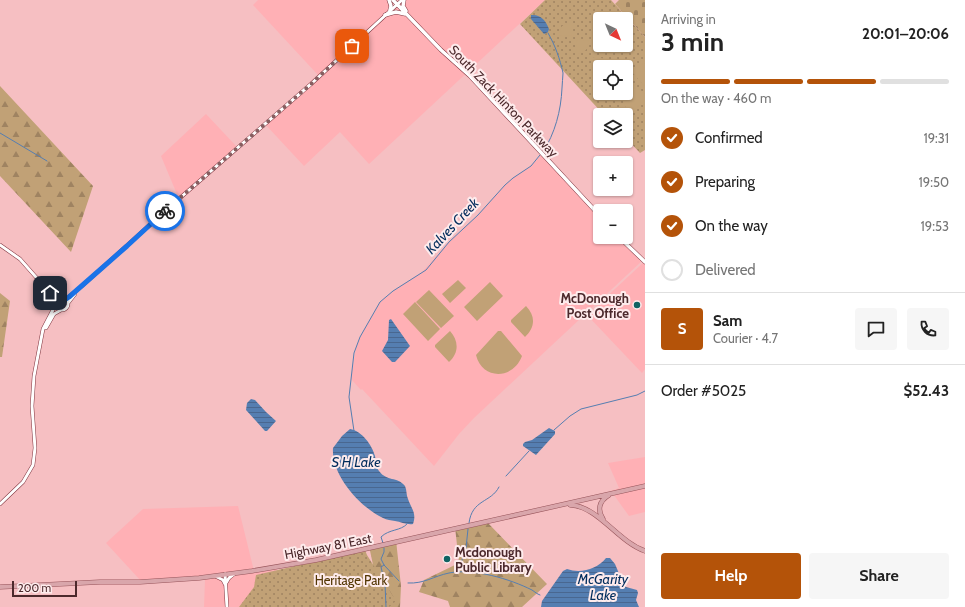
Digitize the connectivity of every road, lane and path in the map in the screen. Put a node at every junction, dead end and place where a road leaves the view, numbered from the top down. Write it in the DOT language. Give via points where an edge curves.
graph roads {
  1 [pos="389,0"];
  2 [pos="393,0"];
  3 [pos="403,0"];
  4 [pos="397,4"];
  5 [pos="390,10"];
  6 [pos="385,15"];
  7 [pos="408,16"];
  8 [pos="593,208"];
  9 [pos="626,244"];
  10 [pos="0,245"];
  11 [pos="645,262"];
  12 [pos="80,288"];
  13 [pos="50,293"];
  14 [pos="62,298"];
  15 [pos="66,299"];
  16 [pos="56,303"];
  17 [pos="68,303"];
  18 [pos="61,310"];
  19 [pos="43,333"];
  20 [pos="645,486"];
  21 [pos="611,494"];
  22 [pos="0,504"];
  23 [pos="563,505"];
  24 [pos="605,522"];
  25 [pos="645,551"];
  26 [pos="240,572"];
  27 [pos="225,574"];
  28 [pos="212,576"];
  29 [pos="226,585"];
  30 [pos="0,587"];
  31 [pos="228,607"];
  1 -- 5 [label="main road" via="392,6"];
  2 -- 4 [label="main road, South Zack Hinton Parkway"];
  3 -- 4 [label="street"];
  3 -- 7 [label="main road"];
  4 -- 5 [label="street"];
  4 -- 7 [label="main road, South Zack Hinton Parkway"];
  5 -- 6 [label="street"];
  6 -- 7 [label="main road" via="396,12"];
  6 -- 12 [label="street" via="311,84"];
  7 -- 8 [label="main road, South Zack Hinton Parkway" via="470,76"];
  9 -- 11 [label="main road"];
  10 -- 13 [label="street" via="20,260"];
  12 -- 15 [label="street"];
  12 -- 17 [label="street"];
  13 -- 14 [label="street"];
  13 -- 16 [label="street"];
  14 -- 15 [label="street"];
  14 -- 16 [label="street"];
  15 -- 17 [label="street"];
  16 -- 18 [label="street" via="57,308"];
  16 -- 19 [label="street"];
  17 -- 18 [label="street" via="66,308"];
  18 -- 19 [label="street" via="54,314"];
  19 -- 22 [label="street" via="32,388 35,448 33,462 25,480"];
  20 -- 21 [label="main road, Highway 81 East"];
  21 -- 23 [label="main road, Highway 81 East"];
  21 -- 24 [label="main road" via="600,506 600,514"];
  23 -- 24 [label="main road" via="579,506"];
  23 -- 26 [label="main road, Highway 81 East" via="316,560"];
  24 -- 25 [label="main road" via="631,544"];
  26 -- 27 [label="main road, Highway 81 East"];
  26 -- 29 [label="street" via="229,578"];
  27 -- 28 [label="main road, Highway 81 East"];
  27 -- 29 [label="street"];
  28 -- 29 [label="street" via="220,578"];
  28 -- 30 [label="main road, Highway 81 East" via="140,582"];
  29 -- 31 [label="street"];
}
